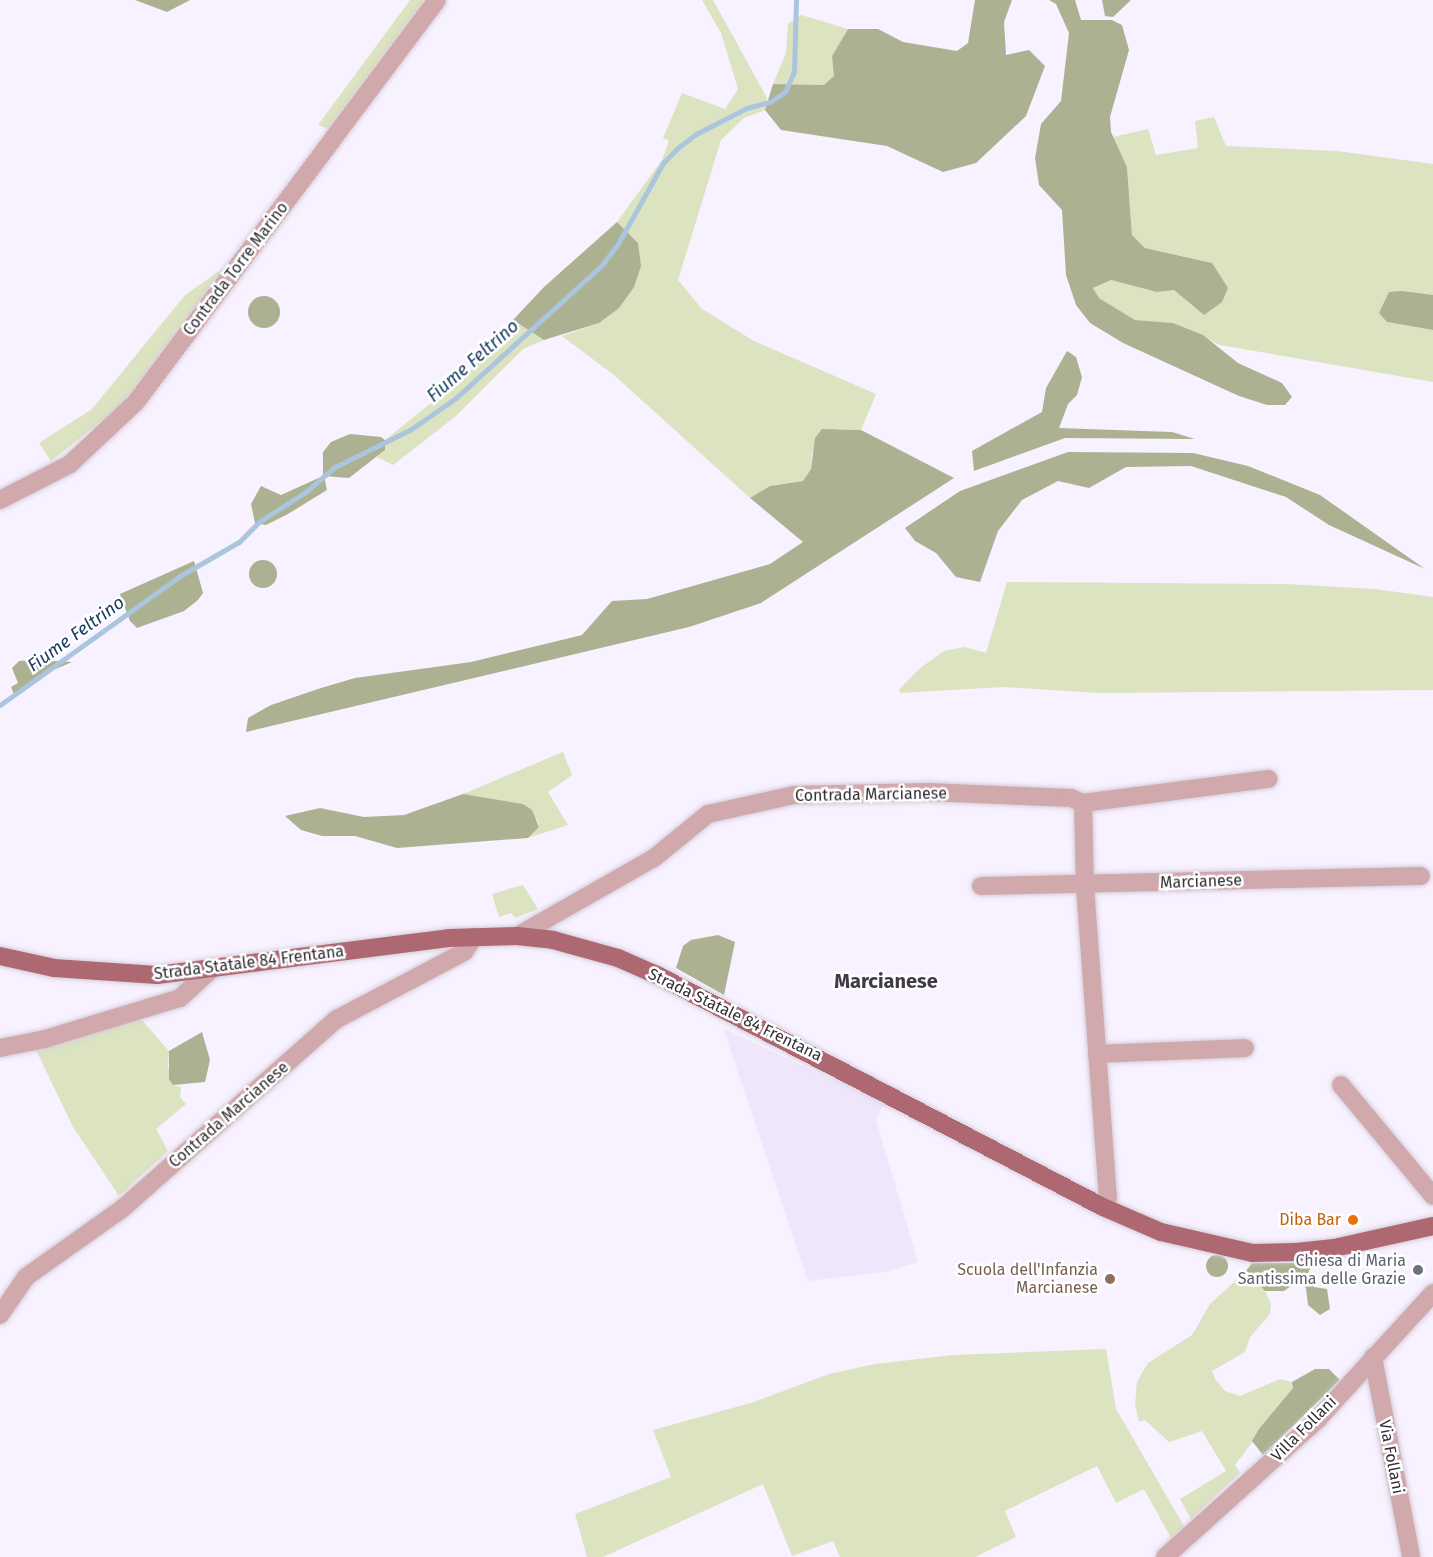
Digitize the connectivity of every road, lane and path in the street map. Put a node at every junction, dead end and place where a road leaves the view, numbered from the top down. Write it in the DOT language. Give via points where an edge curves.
graph roads {
  1 [pos="437,0"];
  2 [pos="0,500"];
  3 [pos="1268,779"];
  4 [pos="1083,803"];
  5 [pos="1421,876"];
  6 [pos="981,886"];
  7 [pos="1085,886"];
  8 [pos="517,936"];
  9 [pos="474,938"];
  10 [pos="0,956"];
  11 [pos="212,969"];
  12 [pos="0,1048"];
  13 [pos="1245,1048"];
  14 [pos="1096,1054"];
  15 [pos="1341,1085"];
  16 [pos="1433,1196"];
  17 [pos="1103,1207"];
  18 [pos="1433,1226"];
  19 [pos="1433,1293"];
  20 [pos="0,1315"];
  21 [pos="1373,1357"];
  22 [pos="1166,1557"];
  23 [pos="1410,1557"];
  1 -- 2 [label="street, Contrada Torre Marino" via="136,402 70,464"];
  3 -- 4 [label="street, Contrada Marcianese"];
  4 -- 7 [label="street"];
  4 -- 8 [label="street, Contrada Marcianese" via="1071,798 928,792 794,795 708,814 654,858"];
  5 -- 7 [label="street, Marcianese"];
  6 -- 7 [label="street, Marcianese"];
  7 -- 14 [label="street"];
  8 -- 9 [label="main road, Strada Statale 84 Frentana"];
  8 -- 17 [label="main road, Strada Statale 84 Frentana" via="579,945 658,976"];
  9 -- 11 [label="main road, Strada Statale 84 Frentana"];
  9 -- 20 [label="street, Contrada Marcianese" via="464,952 337,1020 123,1208 26,1277"];
  10 -- 11 [label="main road, Strada Statale 84 Frentana" via="54,968 121,974"];
  11 -- 12 [label="street" via="180,998 45,1039"];
  13 -- 14 [label="street"];
  14 -- 17 [label="street" via="1108,1197"];
  15 -- 16 [label="street"];
  17 -- 18 [label="main road, Strada Statale 84 Frentana" via="1161,1232 1253,1253 1334,1248"];
  19 -- 21 [label="street, Villa Follani"];
  21 -- 22 [label="street, Villa Follani" via="1318,1419"];
  21 -- 23 [label="street, Via Follani"];
}
